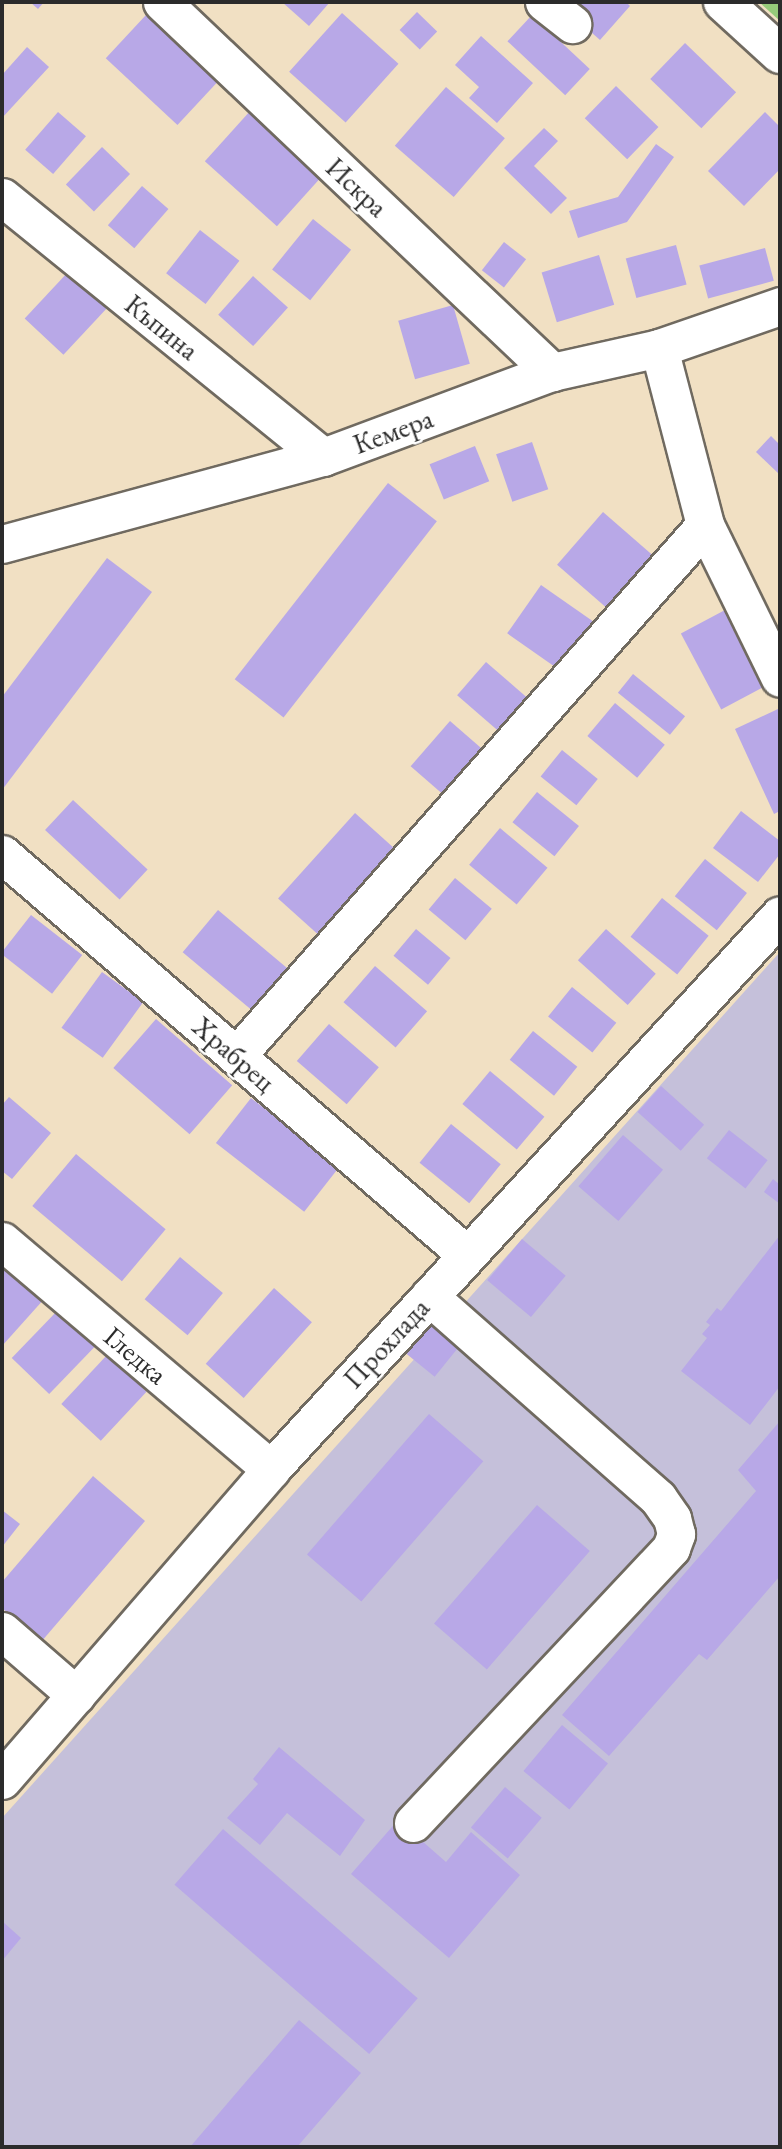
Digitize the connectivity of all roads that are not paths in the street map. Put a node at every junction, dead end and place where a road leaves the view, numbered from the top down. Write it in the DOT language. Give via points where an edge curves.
graph roads {
  1 [pos="162,2"];
  2 [pos="723,2"];
  3 [pos="780,54"];
  4 [pos="2,197"];
  5 [pos="780,306"];
  6 [pos="659,348"];
  7 [pos="552,372"];
  8 [pos="323,457"];
  9 [pos="705,525"];
  10 [pos="2,544"];
  11 [pos="780,678"];
  12 [pos="2,854"];
  13 [pos="780,915"];
  14 [pos="236,1056"];
  15 [pos="2,1241"];
  16 [pos="467,1255"];
  17 [pos="429,1296"];
  18 [pos="271,1469"];
  19 [pos="2,1631"];
  20 [pos="76,1695"];
  21 [pos="2,1780"];
  22 [pos="413,1823"];
  1 -- 7 [label="street, Искра"];
  2 -- 3 [label="main road"];
  4 -- 8 [label="street, Къпина"];
  5 -- 6 [label="street, Кемера"];
  6 -- 7 [label="street, Кемера"];
  6 -- 9 [label="street"];
  7 -- 8 [label="street, Кемера"];
  8 -- 10 [label="street, Кемера"];
  9 -- 11 [label="street"];
  9 -- 14 [label="street"];
  12 -- 14 [label="street, Храбрец"];
  13 -- 16 [label="street, Прохлада"];
  14 -- 16 [label="street, Храбрец"];
  15 -- 18 [label="street, Гледка"];
  16 -- 17 [label="street, Прохлада"];
  17 -- 18 [label="street, Прохлада"];
  17 -- 22 [label="street" via="658,1498 672,1517 676,1534 671,1548"];
  18 -- 20 [label="street, Прохлада"];
  19 -- 20 [label="street"];
  20 -- 21 [label="street, Прохлада"];
}
